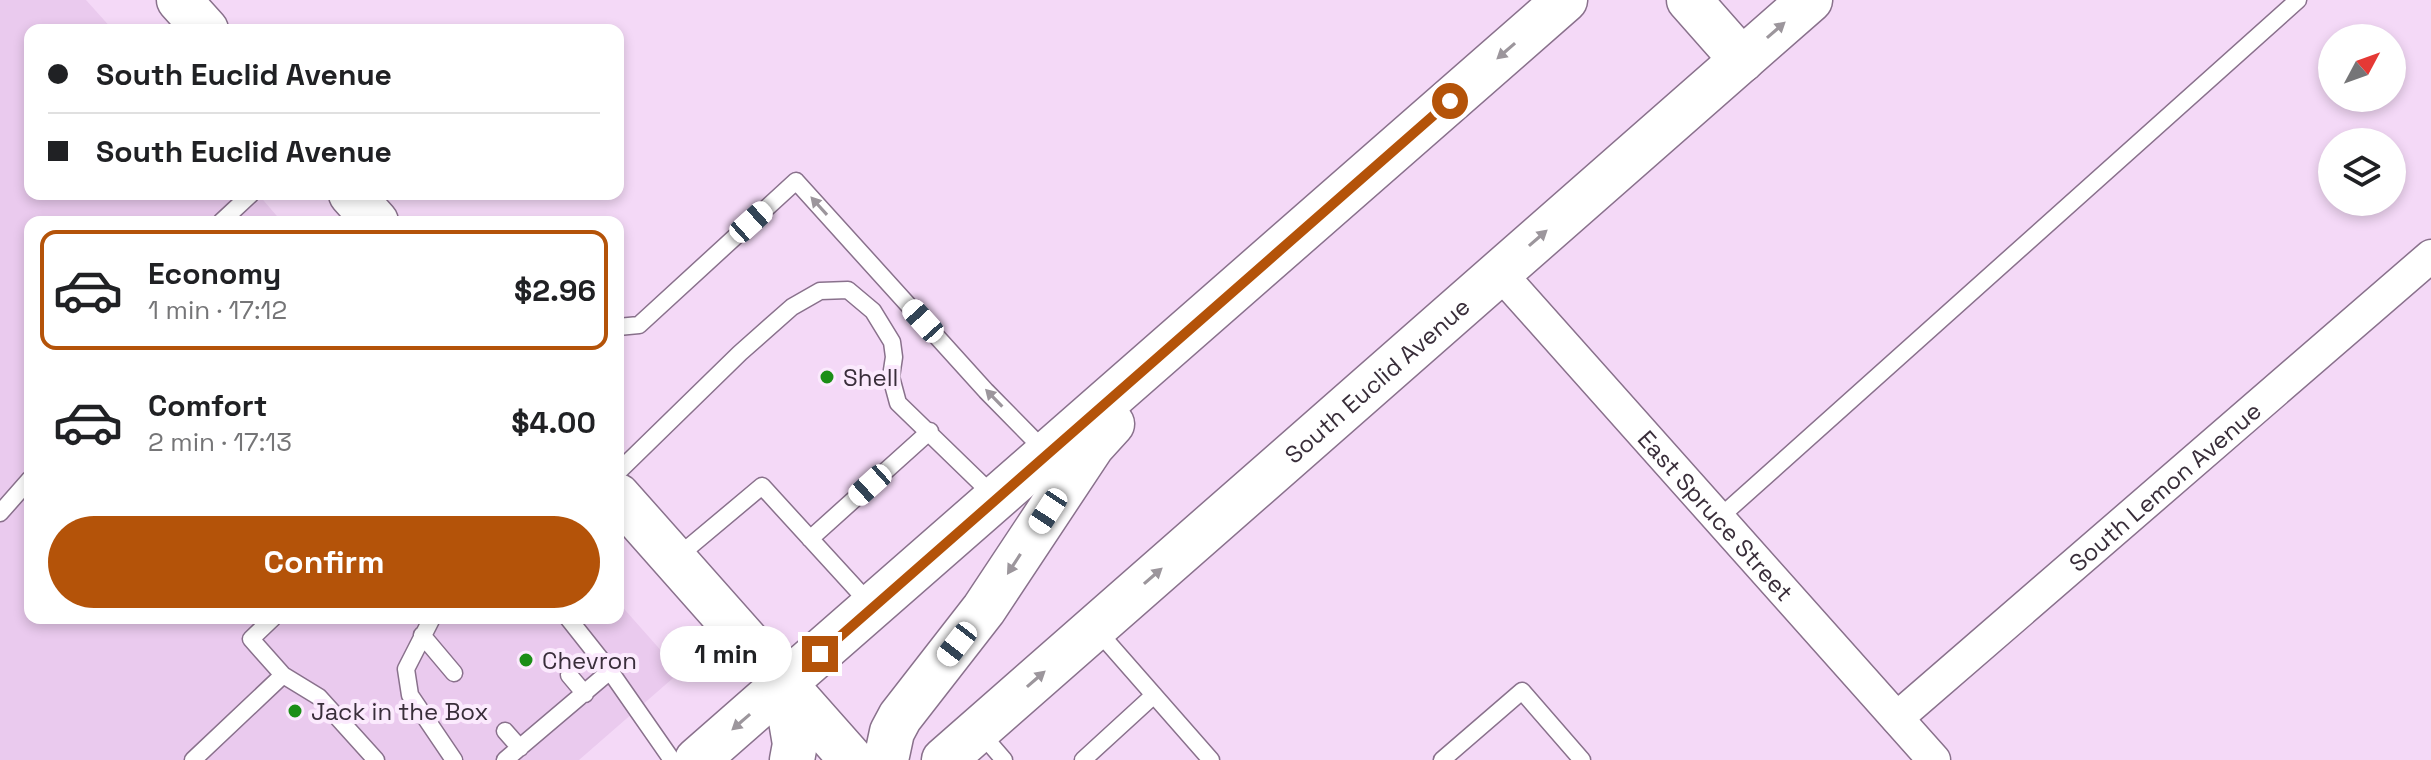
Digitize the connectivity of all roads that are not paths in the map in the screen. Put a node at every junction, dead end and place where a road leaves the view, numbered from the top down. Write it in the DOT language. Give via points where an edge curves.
graph roads {
  1 [pos="179,0"];
  2 [pos="1565,0"];
  3 [pos="1689,0"];
  4 [pos="1810,0"];
  5 [pos="2298,0"];
  6 [pos="201,24"];
  7 [pos="1742,60"];
  8 [pos="245,200"];
  9 [pos="356,200"];
  10 [pos="227,216"];
  11 [pos="371,216"];
  12 [pos="2431,256"];
  13 [pos="1499,272"];
  14 [pos="1238,287"];
  15 [pos="624,326"];
  16 [pos="930,431"];
  17 [pos="1048,454"];
  18 [pos="624,466"];
  19 [pos="24,486"];
  20 [pos="997,499"];
  21 [pos="624,503"];
  22 [pos="0,513"];
  23 [pos="1719,518"];
  24 [pos="810,539"];
  25 [pos="674,559"];
  26 [pos="873,608"];
  27 [pos="267,624"];
  28 [pos="428,624"];
  29 [pos="573,624"];
  30 [pos="1095,628"];
  31 [pos="422,635"];
  32 [pos="610,671"];
  33 [pos="454,673"];
  34 [pos="283,675"];
  35 [pos="569,675"];
  36 [pos="785,685"];
  37 [pos="585,694"];
  38 [pos="1154,695"];
  39 [pos="1897,718"];
  40 [pos="505,731"];
  41 [pos="991,745"];
  42 [pos="520,748"];
  43 [pos="847,754"];
  44 [pos="193,760"];
  45 [pos="376,760"];
  46 [pos="454,760"];
  47 [pos="505,760"];
  48 [pos="672,760"];
  49 [pos="697,760"];
  50 [pos="792,760"];
  51 [pos="886,760"];
  52 [pos="944,760"];
  53 [pos="1083,760"];
  54 [pos="1211,760"];
  55 [pos="1442,760"];
  56 [pos="1582,760"];
  57 [pos="1934,760"];
  1 -- 6 [label="main road"];
  2 -- 14 [label="main road, one-way"];
  3 -- 7 [label="main road"];
  7 -- 4 [label="main road, South Euclid Avenue, one-way"];
  5 -- 23 [label="lane"];
  13 -- 7 [label="main road, South Euclid Avenue, one-way"];
  8 -- 10 [label="lane"];
  9 -- 11 [label="main road"];
  12 -- 39 [label="street, South Lemon Avenue"];
  13 -- 23 [label="street, East Spruce Street"];
  30 -- 13 [label="main road, South Euclid Avenue, one-way"];
  14 -- 17 [label="main road"];
  14 -- 51 [label="main road, one-way" via="1092,446 984,609 900,717"];
  17 -- 15 [label="lane, one-way" via="796,181 639,325"];
  16 -- 18 [label="lane" via="898,403 891,377 892,342 873,311 848,290 820,291 792,307 740,353"];
  16 -- 20 [label="lane"];
  16 -- 24 [label="lane"];
  17 -- 20 [label="main road"];
  19 -- 22 [label="lane"];
  20 -- 26 [label="main road"];
  21 -- 25 [label="main road"];
  23 -- 39 [label="street, East Spruce Street"];
  24 -- 25 [label="lane" via="762,486"];
  24 -- 26 [label="lane"];
  25 -- 36 [label="main road"];
  26 -- 36 [label="main road"];
  27 -- 34 [label="lane" via="251,639"];
  28 -- 31 [label="lane"];
  29 -- 32 [label="lane"];
  30 -- 38 [label="lane"];
  41 -- 30 [label="main road, South Euclid Avenue, one-way"];
  31 -- 33 [label="lane"];
  31 -- 46 [label="lane" via="406,669 410,695"];
  32 -- 37 [label="lane"];
  32 -- 48 [label="lane"];
  34 -- 44 [label="lane"];
  34 -- 45 [label="lane" via="319,697"];
  35 -- 37 [label="lane"];
  36 -- 43 [label="main road"];
  36 -- 49 [label="main road, one-way"];
  36 -- 50 [label="main road" via="795,744"];
  37 -- 42 [label="lane"];
  38 -- 53 [label="lane"];
  38 -- 54 [label="lane"];
  39 -- 57 [label="street, East Spruce Street"];
  40 -- 42 [label="lane"];
  41 -- 52 [label="main road, South Euclid Avenue"];
  42 -- 47 [label="lane"];
  55 -- 56 [label="lane" via="1522,691"];
}
